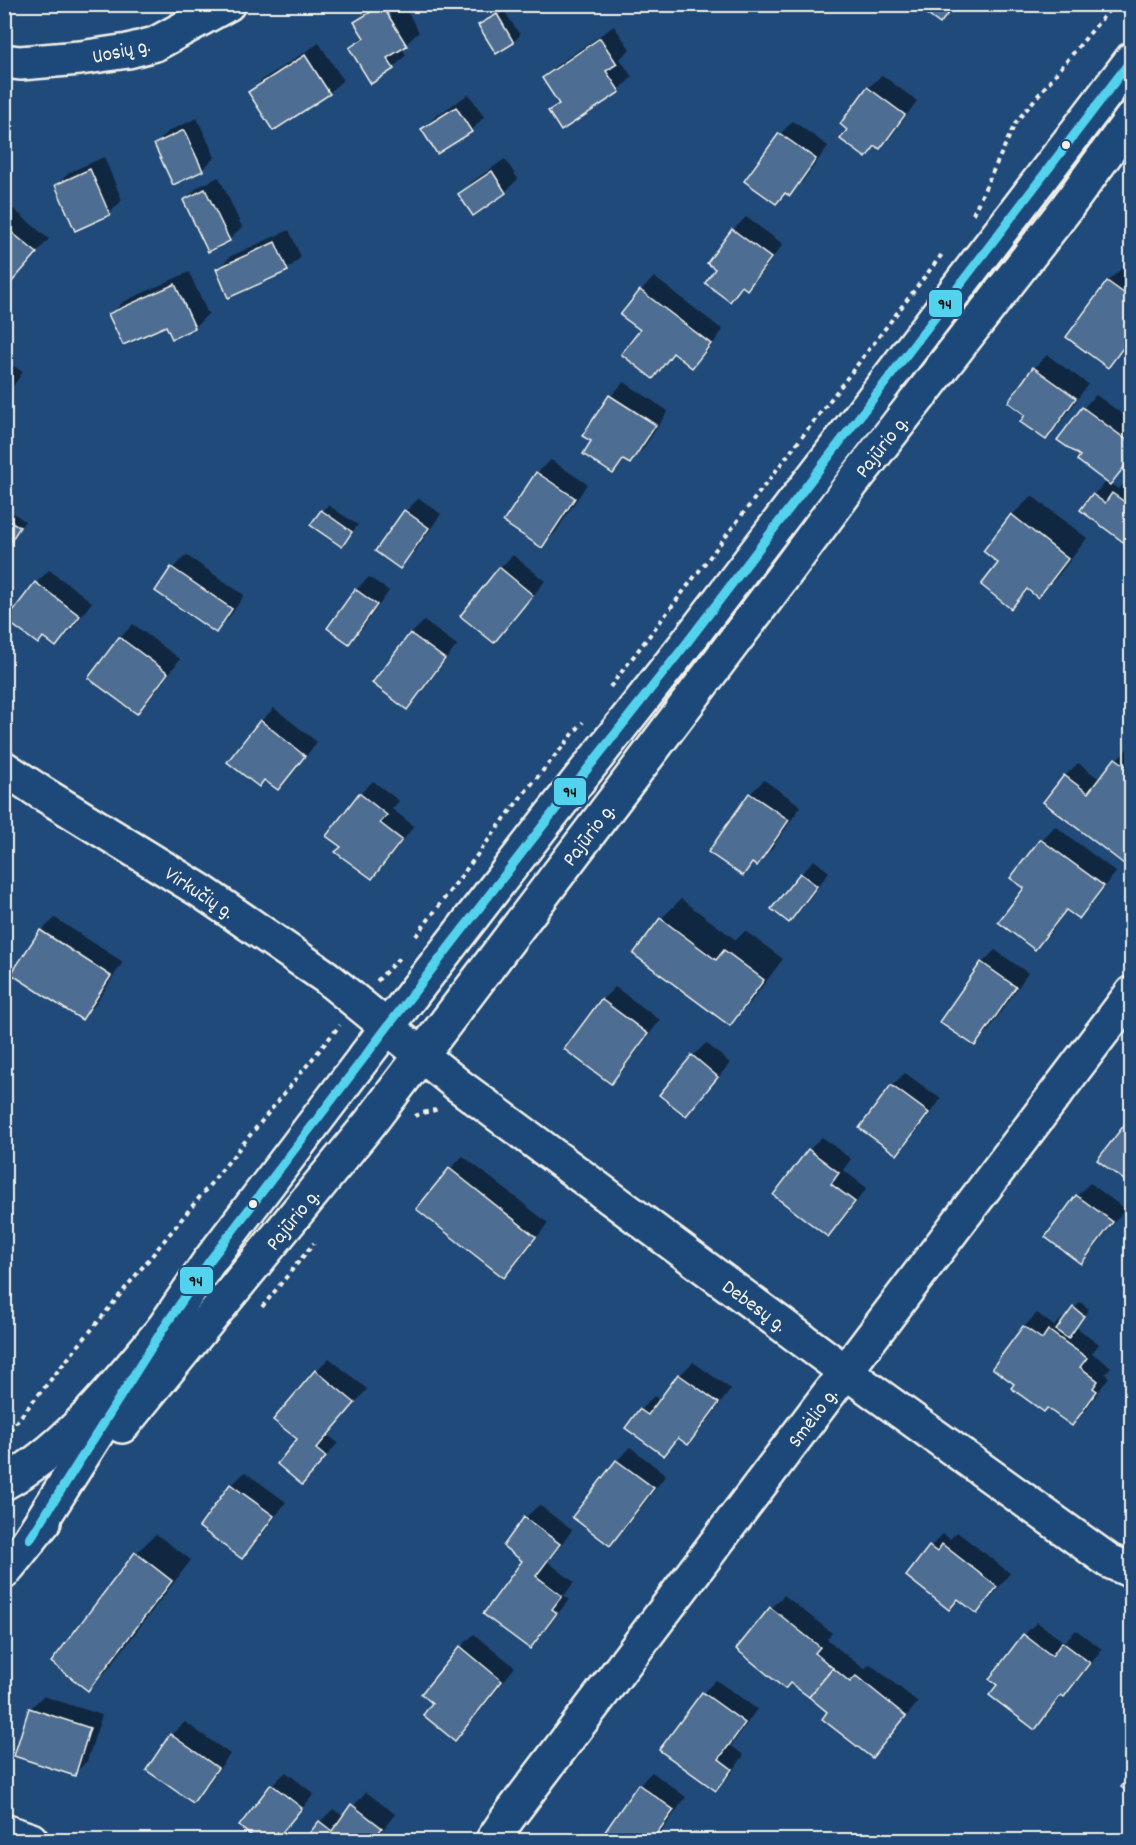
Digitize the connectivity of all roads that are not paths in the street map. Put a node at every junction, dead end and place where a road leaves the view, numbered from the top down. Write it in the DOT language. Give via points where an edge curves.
graph roads {
  1 [pos="228,4"];
  2 [pos="1131,59"];
  3 [pos="4,61"];
  4 [pos="1131,118"];
  5 [pos="4,768"];
  6 [pos="1131,993"];
  7 [pos="388,1026"];
  8 [pos="422,1055"];
  9 [pos="163,1329"];
  10 [pos="846,1372"];
  11 [pos="9,1476"];
  12 [pos="30,1539"];
  13 [pos="1131,1571"];
  14 [pos="4,1572"];
  15 [pos="4,1831"];
  16 [pos="32,1840"];
  17 [pos="493,1840"];
  1 -- 3 [label="main road, Uosių g." via="155,44 128,51 20,63"];
  2 -- 7 [label="main road, Pajūrio g." via="680,652"];
  4 -- 8 [label="main road, Pajūrio g."];
  5 -- 7 [label="main road, Virkučių g." via="201,891 326,977"];
  6 -- 10 [label="main road, Smėlio g."];
  7 -- 8 [label="main road, Debesų g."];
  7 -- 9 [label="main road, Pajūrio g." via="208,1263"];
  8 -- 10 [label="main road, Debesų g."];
  8 -- 12 [label="main road, Pajūrio g."];
  9 -- 11 [label="main road" via="92,1412 54,1447"];
  9 -- 12 [label="main road, Pajūrio g."];
  10 -- 13 [label="main road, Debesų g." via="1109,1561"];
  10 -- 17 [label="main road, Smėlio g."];
  12 -- 14 [label="main road, Pajūrio g."];
  15 -- 16 [label="main road"];
}
